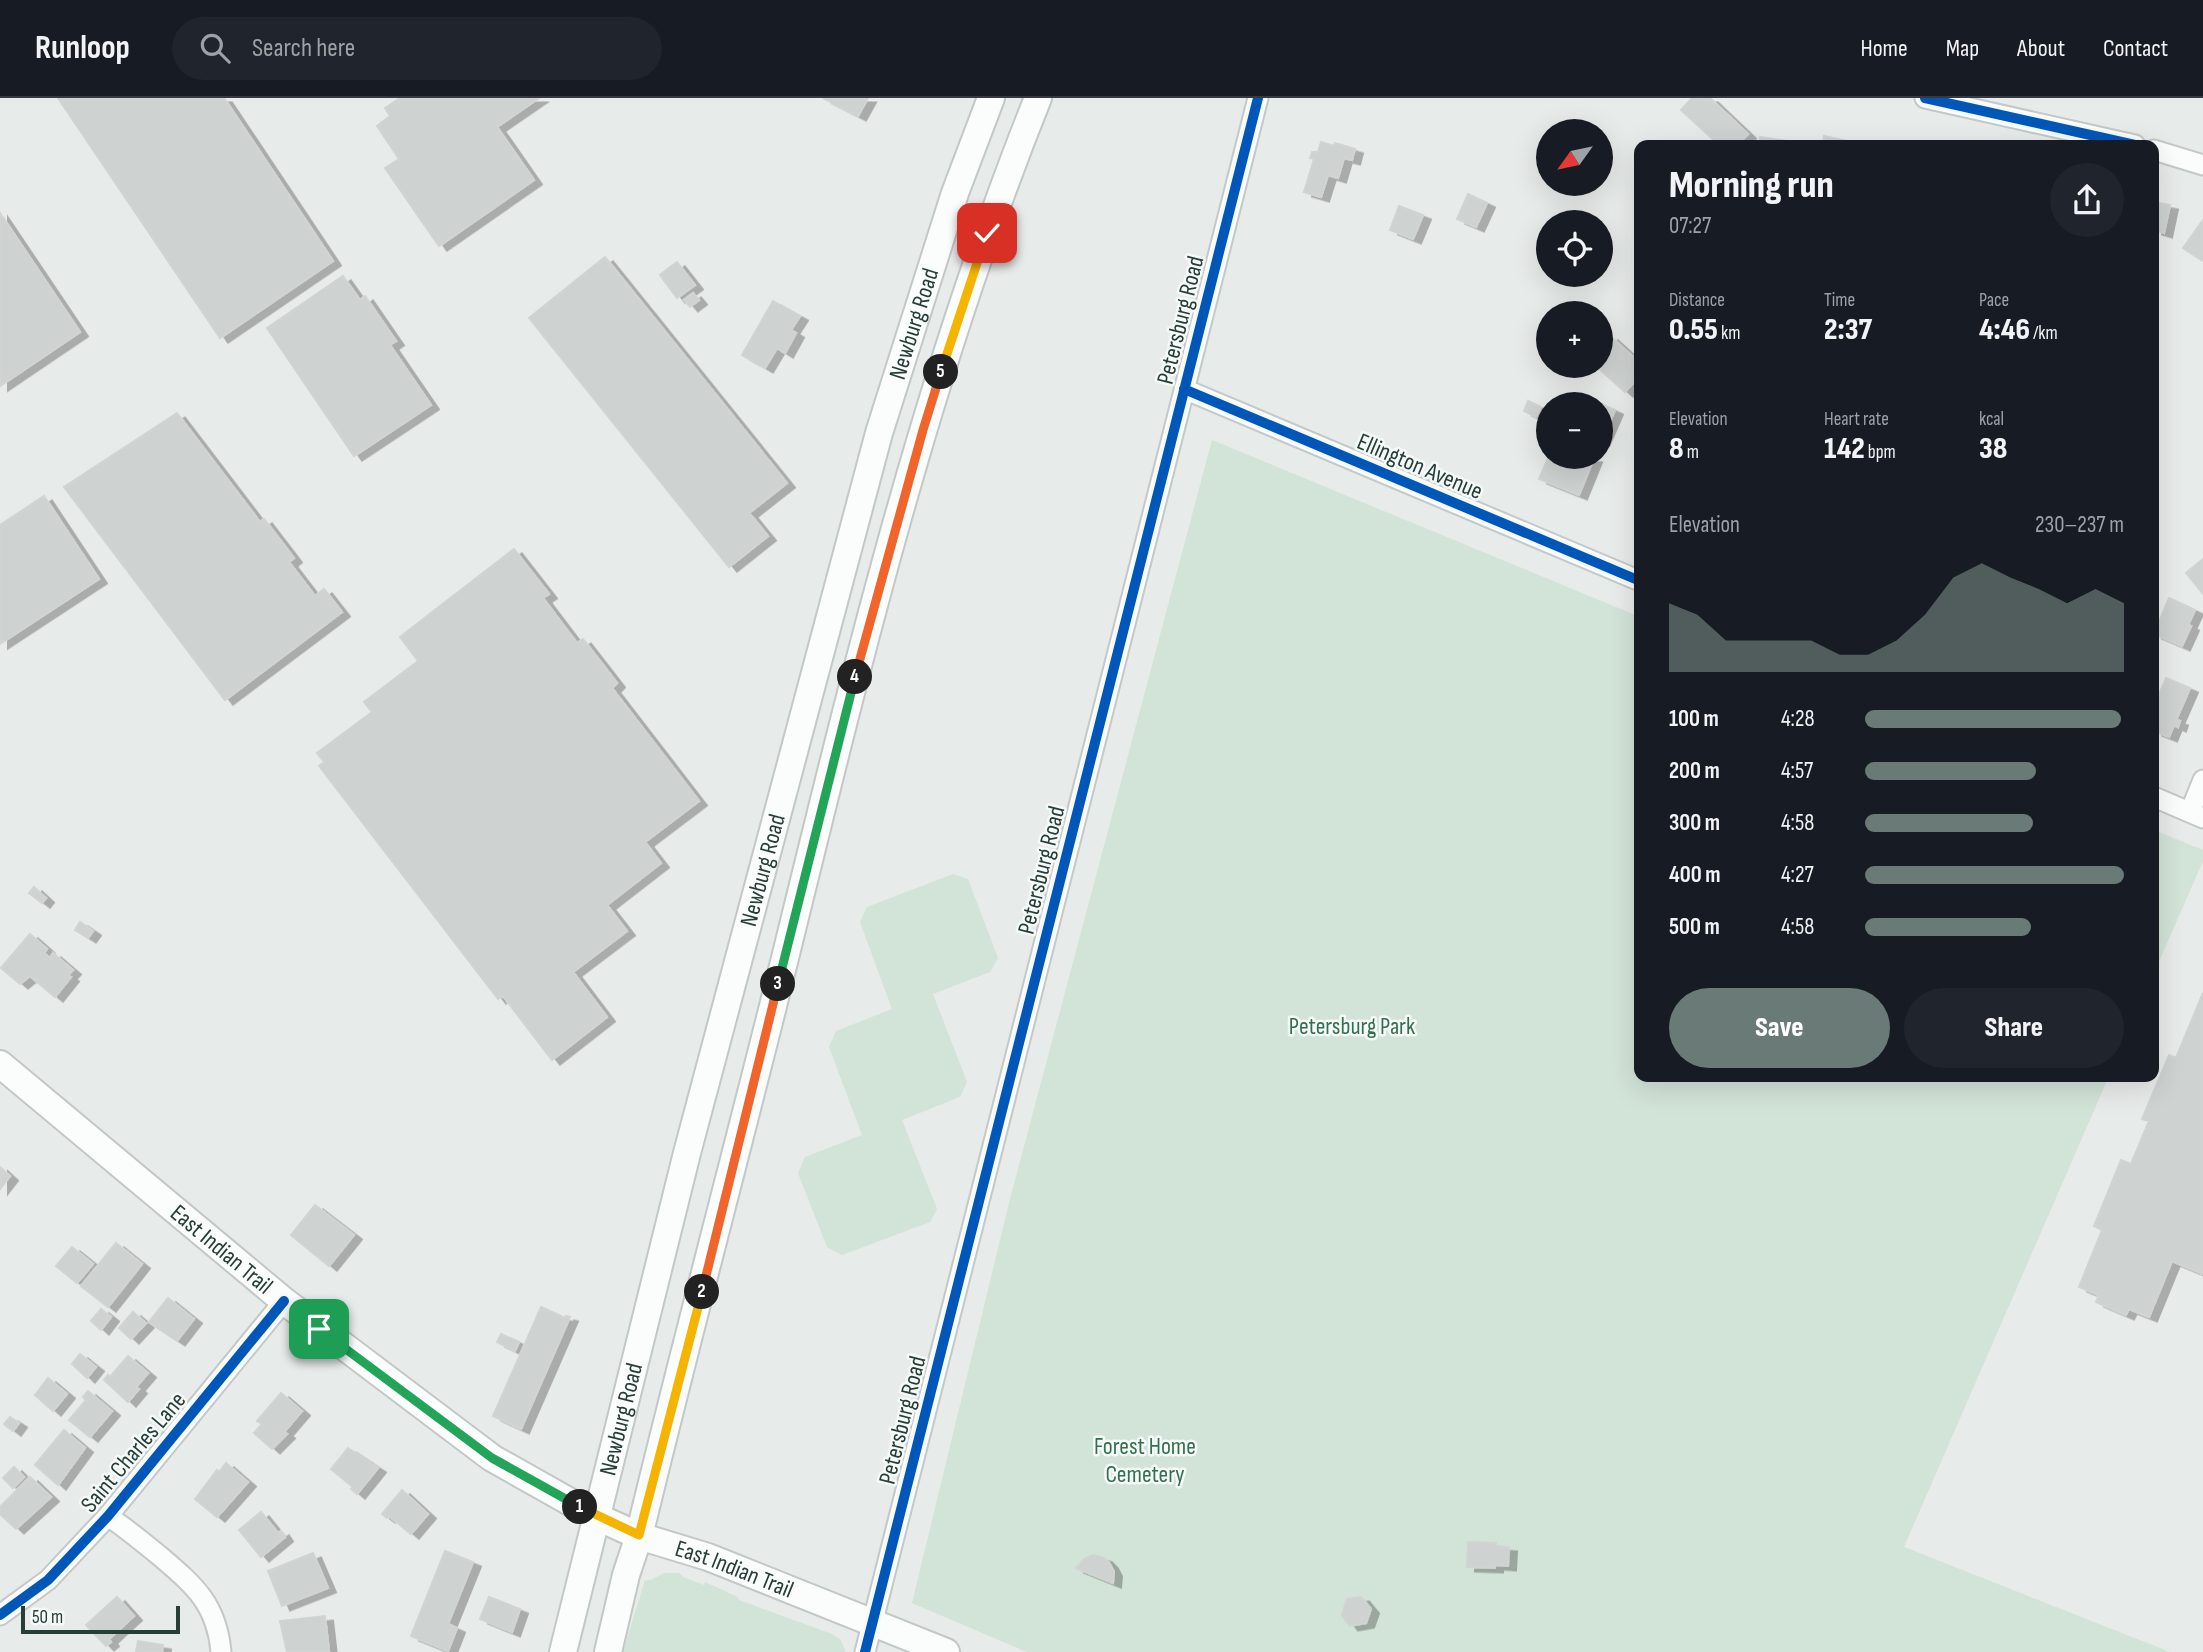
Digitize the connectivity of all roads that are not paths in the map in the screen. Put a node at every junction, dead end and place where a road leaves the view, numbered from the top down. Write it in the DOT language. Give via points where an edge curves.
graph roads {
  1 [pos="991,98"];
  2 [pos="1038,98"];
  3 [pos="1258,98"];
  4 [pos="1925,98"];
  5 [pos="2113,140"];
  6 [pos="2159,152"];
  7 [pos="2203,165"];
  8 [pos="1184,389"];
  9 [pos="1634,578"];
  10 [pos="2203,780"];
  11 [pos="2159,799"];
  12 [pos="2196,815"];
  13 [pos="0,1064"];
  14 [pos="284,1301"];
  15 [pos="108,1516"];
  16 [pos="596,1516"];
  17 [pos="639,1535"];
  18 [pos="0,1615"];
  19 [pos="872,1623"];
  20 [pos="220,1652"];
  21 [pos="563,1652"];
  22 [pos="608,1652"];
  23 [pos="865,1652"];
  24 [pos="946,1652"];
  1 -- 16 [label="main road, Newburg Road" via="955,193 879,433 687,1153"];
  2 -- 17 [label="main road, Newburg Road" via="964,300 915,457 842,723"];
  3 -- 8 [label="street, Petersburg Road"];
  4 -- 5 [label="street"];
  6 -- 7 [label="street"];
  8 -- 9 [label="street, Ellington Avenue"];
  8 -- 19 [label="street, Petersburg Road"];
  10 -- 12 [label="street"];
  11 -- 12 [label="street"];
  13 -- 14 [label="main road, East Indian Trail"];
  14 -- 15 [label="street, Saint Charles Lane"];
  14 -- 16 [label="main road, East Indian Trail" via="492,1458"];
  15 -- 18 [label="street, Saint Charles Lane" via="48,1580"];
  15 -- 20 [label="street" via="201,1594 213,1616"];
  16 -- 17 [label="main road, East Indian Trail"];
  16 -- 21 [label="main road, Newburg Road"];
  17 -- 19 [label="main road, East Indian Trail" via="708,1557"];
  17 -- 22 [label="main road, Newburg Road"];
  19 -- 23 [label="street, Petersburg Road"];
  19 -- 24 [label="main road, East Indian Trail"];
}
